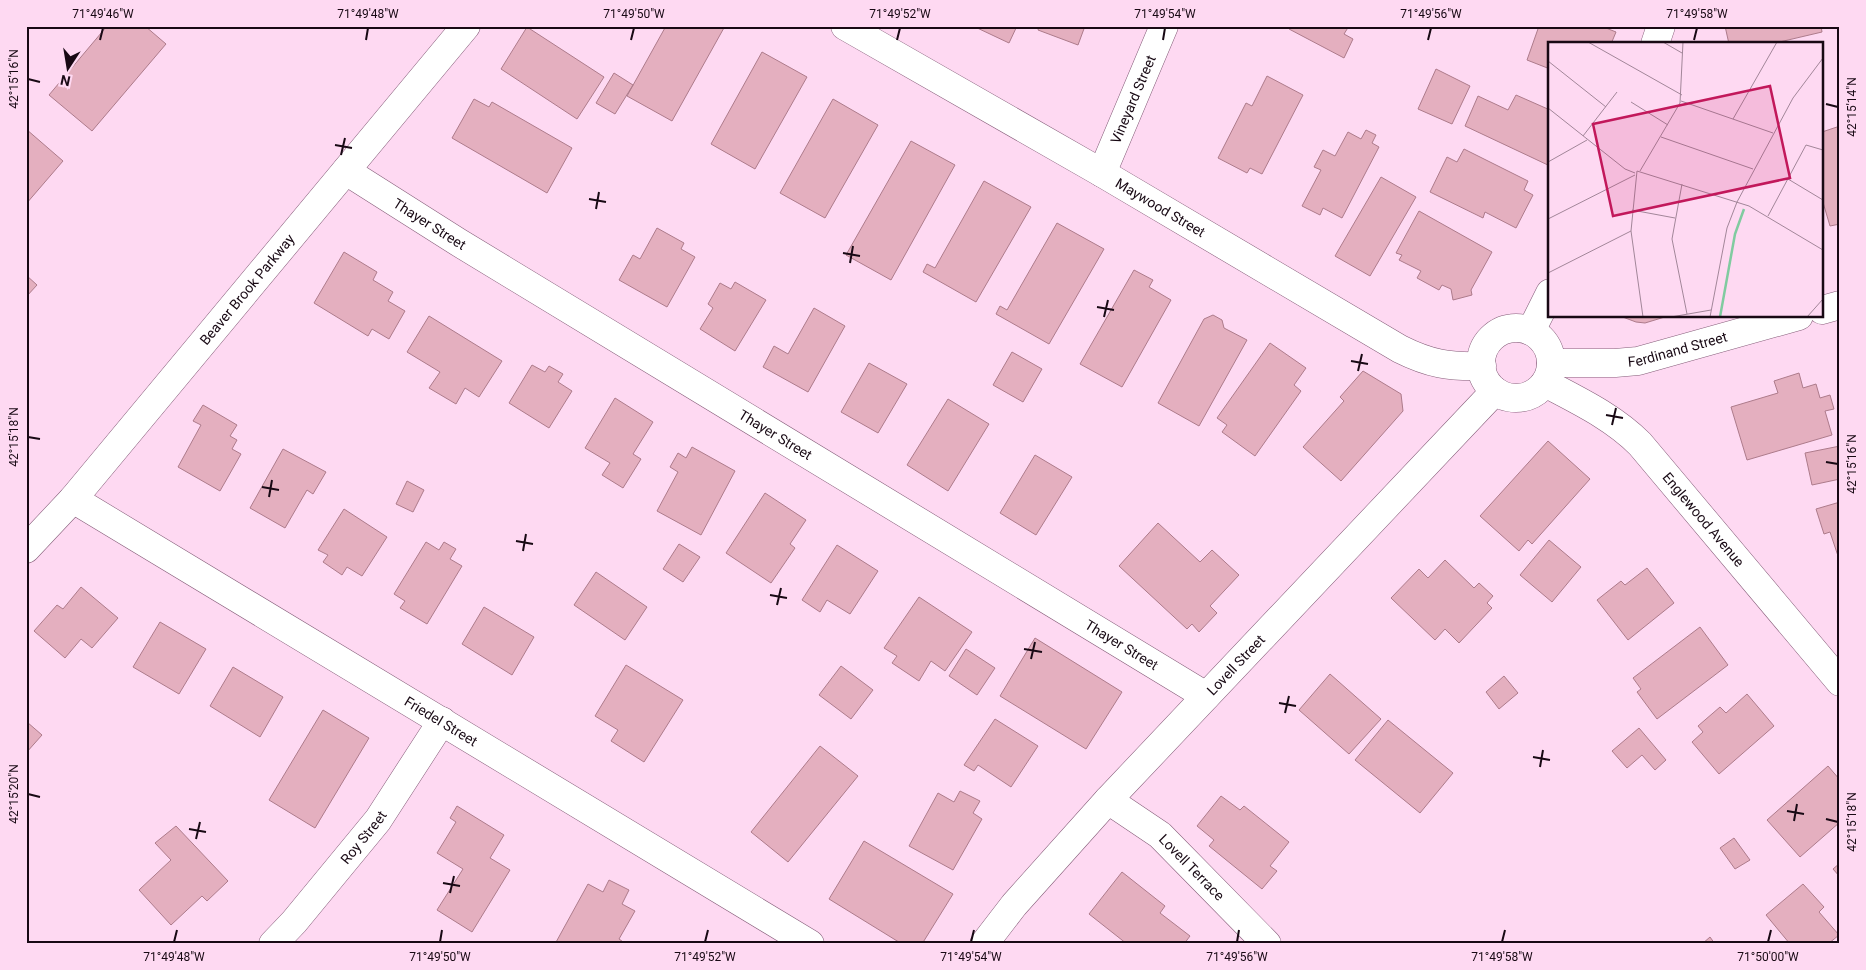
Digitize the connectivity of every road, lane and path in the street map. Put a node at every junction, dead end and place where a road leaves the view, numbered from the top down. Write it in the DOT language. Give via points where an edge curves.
graph roads {
  1 [pos="466,26"];
  2 [pos="845,26"];
  3 [pos="1164,26"];
  4 [pos="1660,26"];
  5 [pos="1656,42"];
  6 [pos="346,171"];
  7 [pos="1102,173"];
  8 [pos="1548,297"];
  9 [pos="1840,305"];
  10 [pos="1824,309"];
  11 [pos="1792,318"];
  12 [pos="1531,331"];
  13 [pos="1482,366"];
  14 [pos="1548,373"];
  15 [pos="1495,391"];
  16 [pos="73,499"];
  17 [pos="26,550"];
  18 [pos="1840,682"];
  19 [pos="1206,696"];
  20 [pos="442,721"];
  21 [pos="1108,800"];
  22 [pos="273,944"];
  23 [pos="810,944"];
  24 [pos="984,944"];
  25 [pos="1267,944"];
  1 -- 6 [label="street, Beaver Brook Parkway"];
  2 -- 7 [label="street, Maywood Street"];
  3 -- 7 [label="street, Vineyard Street"];
  4 -- 5 [label="street"];
  6 -- 16 [label="street, Beaver Brook Parkway"];
  6 -- 19 [label="street, Thayer Street"];
  7 -- 13 [label="street, Maywood Street" via="1420,360 1453,366"];
  8 -- 12 [label="street"];
  9 -- 10 [label="street"];
  11 -- 14 [label="street, Ferdinand Street" via="1638,361"];
  12 -- 13 [label="street" via="1510,328 1496,334 1483,351"];
  12 -- 14 [label="street" via="1546,344"];
  13 -- 15 [label="street" via="1486,380"];
  14 -- 15 [label="street" via="1534,393 1507,397"];
  14 -- 18 [label="street, Englewood Avenue" via="1625,429"];
  15 -- 19 [label="street, Lovell Street"];
  16 -- 17 [label="street, Beaver Brook Parkway"];
  16 -- 20 [label="street, Friedel Street"];
  19 -- 21 [label="street, Lovell Street"];
  20 -- 22 [label="street, Roy Street" via="378,820"];
  20 -- 23 [label="street, Friedel Street"];
  21 -- 24 [label="street, Lovell Street" via="1014,905"];
  21 -- 25 [label="street, Lovell Terrace" via="1160,835"];
}
